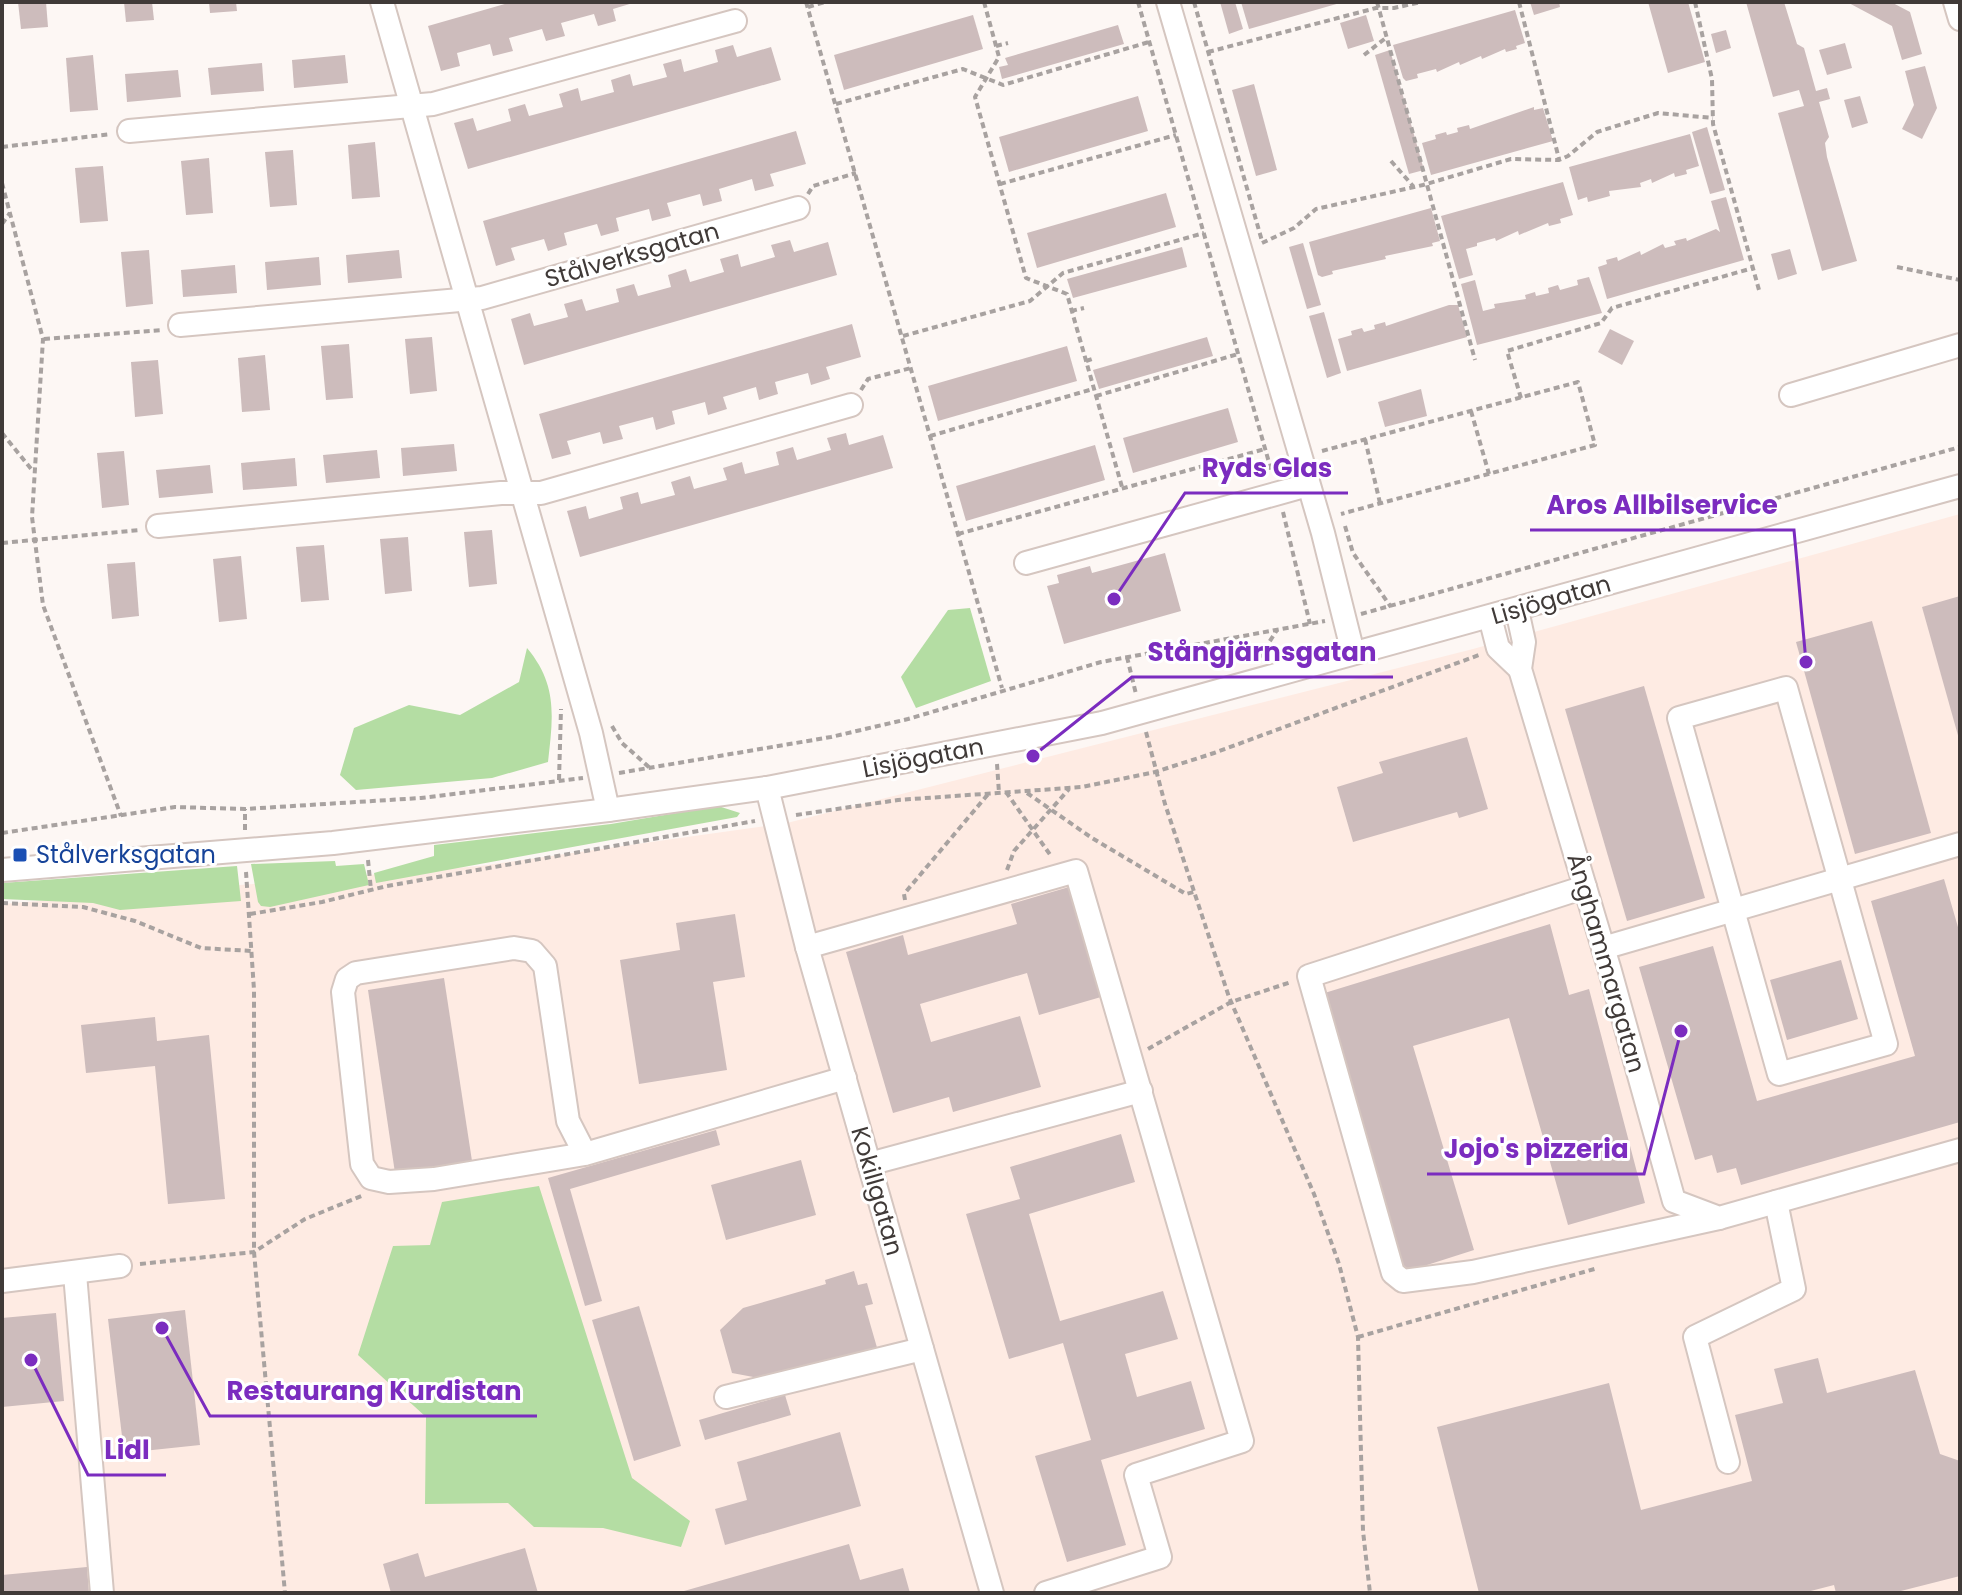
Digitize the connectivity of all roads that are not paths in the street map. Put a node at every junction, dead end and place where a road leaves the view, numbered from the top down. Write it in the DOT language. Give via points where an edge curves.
graph roads {
  1 [pos="382,2"];
  2 [pos="1168,2"];
  3 [pos="1955,2"];
  4 [pos="1960,19"];
  5 [pos="735,21"];
  6 [pos="412,105"];
  7 [pos="129,131"];
  8 [pos="798,208"];
  9 [pos="465,300"];
  10 [pos="180,325"];
  11 [pos="1960,345"];
  12 [pos="1791,395"];
  13 [pos="851,405"];
  14 [pos="1308,485"];
  15 [pos="1960,486"];
  16 [pos="520,493"];
  17 [pos="158,526"];
  18 [pos="1026,563"];
  19 [pos="1517,610"];
  20 [pos="1490,617"];
  21 [pos="1353,653"];
  22 [pos="1520,669"];
  23 [pos="767,788"];
  24 [pos="608,810"];
  25 [pos="1960,844"];
  26 [pos="2,870"];
  27 [pos="1839,879"];
  28 [pos="1585,887"];
  29 [pos="1732,909"];
  30 [pos="807,947"];
  31 [pos="1603,948"];
  32 [pos="845,1078"];
  33 [pos="1141,1091"];
  34 [pos="1960,1150"];
  35 [pos="585,1154"];
  36 [pos="869,1164"];
  37 [pos="1776,1202"];
  38 [pos="1719,1218"];
  39 [pos="120,1266"];
  40 [pos="75,1274"];
  41 [pos="2,1281"];
  42 [pos="922,1349"];
  43 [pos="726,1397"];
  44 [pos="1728,1462"];
  45 [pos="102,1593"];
  46 [pos="992,1593"];
  47 [pos="1046,1593"];
  1 -- 6 [label="street"];
  2 -- 14 [label="street"];
  3 -- 4 [label="street"];
  5 -- 6 [label="street" via="433,104"];
  6 -- 7 [label="street"];
  6 -- 9 [label="street"];
  8 -- 9 [label="street, Stålverksgatan"];
  9 -- 10 [label="street, Stålverksgatan"];
  9 -- 16 [label="street"];
  11 -- 12 [label="street"];
  13 -- 16 [label="street" via="541,493"];
  14 -- 18 [label="street"];
  14 -- 21 [label="street"];
  15 -- 19 [label="street, Lisjögatan"];
  16 -- 17 [label="street"];
  16 -- 24 [label="street" via="591,733"];
  19 -- 20 [label="street, Lisjögatan"];
  19 -- 22 [label="street, Ånghammargatan" via="1524,642"];
  20 -- 21 [label="street, Lisjögatan"];
  20 -- 22 [label="street, Ånghammargatan" via="1498,648"];
  21 -- 23 [label="street, Lisjögatan" via="1102,723"];
  22 -- 28 [label="street, Ånghammargatan"];
  23 -- 24 [label="street, Lisjögatan"];
  23 -- 30 [label="street, Kokillgatan"];
  24 -- 26 [label="street, Lisjögatan" via="333,843"];
  25 -- 27 [label="street"];
  27 -- 29 [label="street"];
  27 -- 29 [label="street" via="1886,1044 1779,1074"];
  27 -- 29 [label="street" via="1786,688 1679,718"];
  28 -- 31 [label="street, Ånghammargatan"];
  28 -- 38 [label="street" via="1309,976 1393,1273 1403,1281 1473,1272"];
  29 -- 31 [label="street"];
  30 -- 32 [label="street, Kokillgatan"];
  30 -- 33 [label="street" via="1076,871"];
  31 -- 38 [label="street, Ånghammargatan" via="1674,1201"];
  32 -- 35 [label="street"];
  32 -- 36 [label="street, Kokillgatan"];
  33 -- 36 [label="street"];
  33 -- 47 [label="street" via="1242,1441 1136,1475 1160,1557"];
  34 -- 37 [label="street"];
  35 -- 35 [label="street" via="434,1179 371,1178 362,1164 343,992 347,979 356,973 514,948 532,951 545,966 568,1121"];
  36 -- 42 [label="street, Kokillgatan"];
  37 -- 38 [label="street"];
  37 -- 44 [label="street" via="1794,1289 1695,1337"];
  39 -- 40 [label="street"];
  40 -- 41 [label="street"];
  40 -- 45 [label="street"];
  42 -- 43 [label="street"];
  42 -- 46 [label="street, Kokillgatan"];
}
